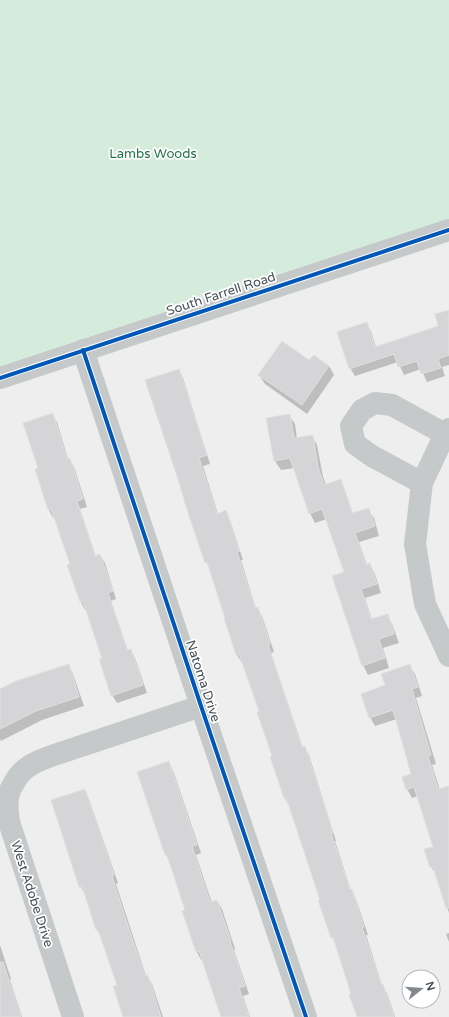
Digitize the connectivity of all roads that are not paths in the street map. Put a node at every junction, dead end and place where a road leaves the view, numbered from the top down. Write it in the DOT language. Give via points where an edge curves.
graph roads {
  1 [pos="449,230"];
  2 [pos="83,350"];
  3 [pos="0,378"];
  4 [pos="447,431"];
  5 [pos="422,483"];
  6 [pos="449,656"];
  7 [pos="201,706"];
  8 [pos="73,1017"];
  9 [pos="306,1017"];
  1 -- 2 [label="street, South Farrell Road"];
  2 -- 3 [label="street, South Farrell Road"];
  2 -- 7 [label="street, Natoma Drive"];
  4 -- 5 [label="street"];
  4 -- 5 [label="street" via="392,405 375,403 362,410 351,426 356,444 372,456"];
  5 -- 6 [label="street" via="415,544 425,604"];
  7 -- 8 [label="street, West Adobe Drive" via="37,761 23,770 9,794 9,822"];
  7 -- 9 [label="street, Natoma Drive"];
}
